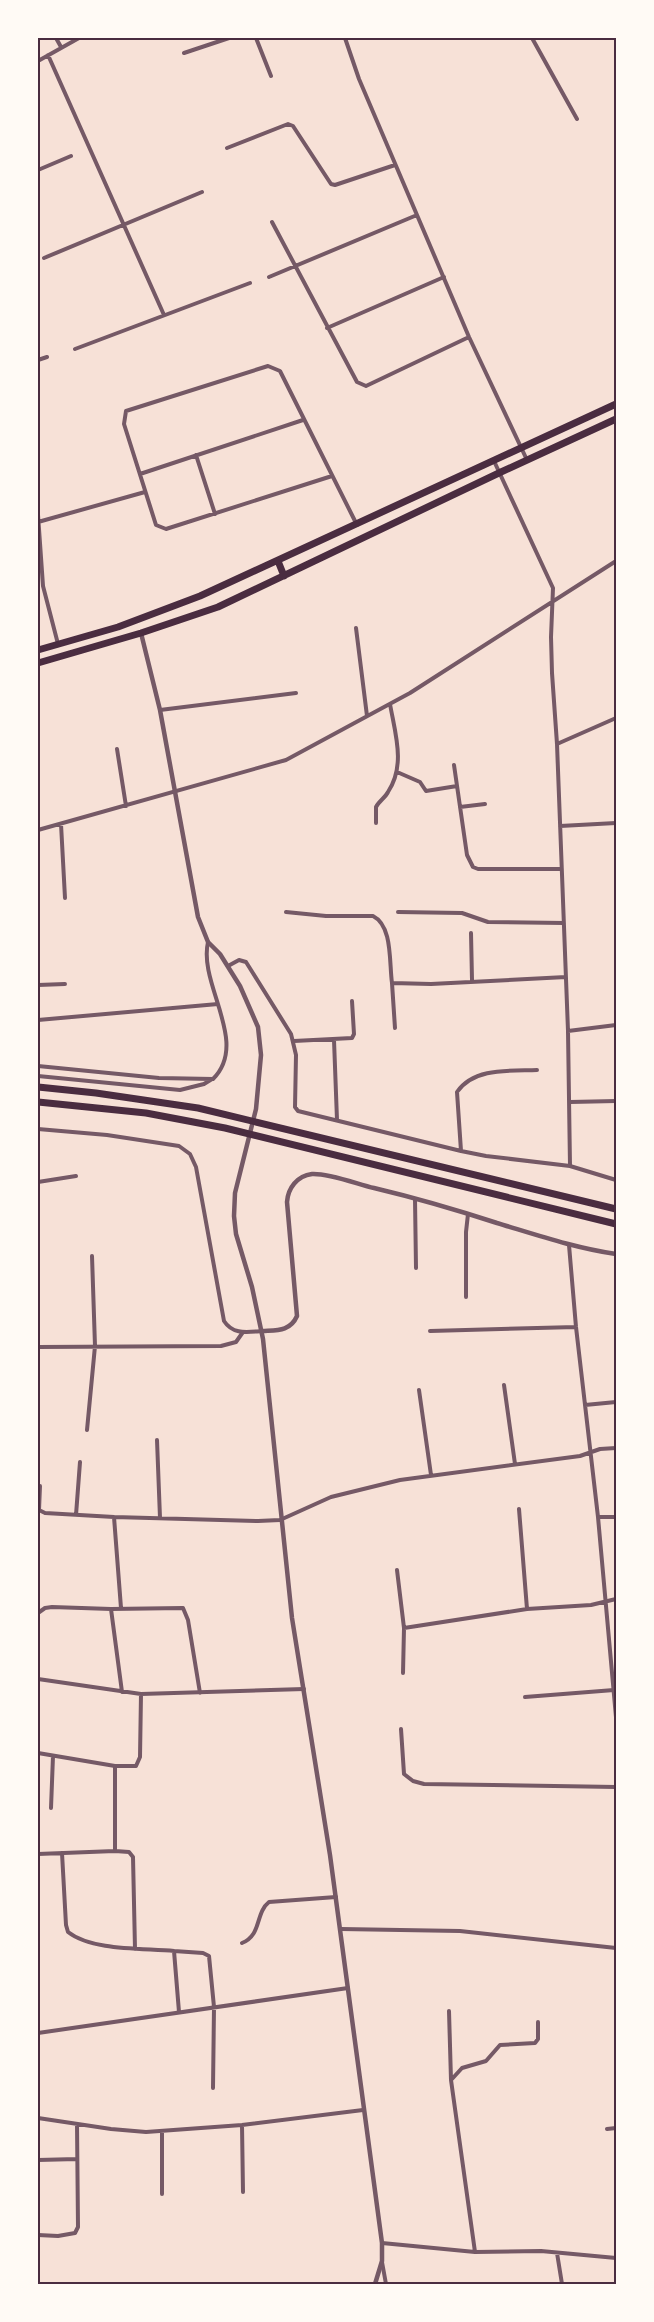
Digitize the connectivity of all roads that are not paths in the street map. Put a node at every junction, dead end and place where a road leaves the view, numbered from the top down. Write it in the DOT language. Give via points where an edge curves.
graph roads {
  1 [pos="56,38"];
  2 [pos="79,38"];
  3 [pos="229,38"];
  4 [pos="256,38"];
  5 [pos="345,38"];
  6 [pos="532,38"];
  7 [pos="61,47"];
  8 [pos="184,53"];
  9 [pos="48,55"];
  10 [pos="38,61"];
  11 [pos="271,76"];
  12 [pos="577,119"];
  13 [pos="227,148"];
  14 [pos="71,156"];
  15 [pos="395,165"];
  16 [pos="38,170"];
  17 [pos="202,192"];
  18 [pos="417,215"];
  19 [pos="272,222"];
  20 [pos="125,225"];
  21 [pos="44,258"];
  22 [pos="294,266"];
  23 [pos="269,277"];
  24 [pos="444,277"];
  25 [pos="250,283"];
  26 [pos="164,315"];
  27 [pos="327,328"];
  28 [pos="469,337"];
  29 [pos="75,348"];
  30 [pos="47,357"];
  31 [pos="38,360"];
  32 [pos="616,404"];
  33 [pos="616,419"];
  34 [pos="303,420"];
  35 [pos="521,448"];
  36 [pos="196,455"];
  37 [pos="494,459"];
  38 [pos="527,460"];
  39 [pos="501,472"];
  40 [pos="140,474"];
  41 [pos="332,477"];
  42 [pos="145,492"];
  43 [pos="215,514"];
  44 [pos="38,516"];
  45 [pos="38,522"];
  46 [pos="357,525"];
  47 [pos="278,561"];
  48 [pos="616,561"];
  49 [pos="39,567"];
  50 [pos="285,576"];
  51 [pos="553,603"];
  52 [pos="356,628"];
  53 [pos="141,633"];
  54 [pos="59,645"];
  55 [pos="38,650"];
  56 [pos="38,663"];
  57 [pos="296,693"];
  58 [pos="390,704"];
  59 [pos="160,710"];
  60 [pos="367,716"];
  61 [pos="616,718"];
  62 [pos="557,744"];
  63 [pos="117,749"];
  64 [pos="454,765"];
  65 [pos="397,772"];
  66 [pos="457,786"];
  67 [pos="175,793"];
  68 [pos="485,804"];
  69 [pos="126,806"];
  70 [pos="460,807"];
  71 [pos="376,823"];
  72 [pos="616,823"];
  73 [pos="61,824"];
  74 [pos="560,826"];
  75 [pos="38,830"];
  76 [pos="562,869"];
  77 [pos="65,898"];
  78 [pos="286,912"];
  79 [pos="398,912"];
  80 [pos="564,923"];
  81 [pos="471,933"];
  82 [pos="208,942"];
  83 [pos="228,966"];
  84 [pos="566,977"];
  85 [pos="472,980"];
  86 [pos="392,983"];
  87 [pos="65,984"];
  88 [pos="38,985"];
  89 [pos="352,1001"];
  90 [pos="218,1004"];
  91 [pos="38,1020"];
  92 [pos="616,1025"];
  93 [pos="395,1028"];
  94 [pos="568,1031"];
  95 [pos="334,1040"];
  96 [pos="294,1041"];
  97 [pos="38,1066"];
  98 [pos="537,1070"];
  99 [pos="38,1076"];
  100 [pos="213,1079"];
  101 [pos="38,1087"];
  102 [pos="616,1101"];
  103 [pos="38,1102"];
  104 [pos="570,1102"];
  105 [pos="337,1120"];
  106 [pos="38,1129"];
  107 [pos="461,1151"];
  108 [pos="570,1166"];
  109 [pos="76,1176"];
  110 [pos="616,1180"];
  111 [pos="38,1182"];
  112 [pos="415,1199"];
  113 [pos="616,1209"];
  114 [pos="468,1214"];
  115 [pos="616,1224"];
  116 [pos="569,1245"];
  117 [pos="616,1254"];
  118 [pos="92,1256"];
  119 [pos="416,1268"];
  120 [pos="466,1297"];
  121 [pos="576,1327"];
  122 [pos="262,1331"];
  123 [pos="430,1331"];
  124 [pos="243,1332"];
  125 [pos="38,1347"];
  126 [pos="94,1347"];
  127 [pos="504,1385"];
  128 [pos="419,1390"];
  129 [pos="616,1402"];
  130 [pos="585,1405"];
  131 [pos="87,1430"];
  132 [pos="158,1440"];
  133 [pos="616,1448"];
  134 [pos="591,1453"];
  135 [pos="80,1462"];
  136 [pos="515,1464"];
  137 [pos="431,1475"];
  138 [pos="40,1486"];
  139 [pos="519,1509"];
  140 [pos="76,1515"];
  141 [pos="114,1517"];
  142 [pos="598,1517"];
  143 [pos="616,1517"];
  144 [pos="160,1518"];
  145 [pos="280,1520"];
  146 [pos="397,1570"];
  147 [pos="616,1599"];
  148 [pos="607,1602"];
  149 [pos="121,1608"];
  150 [pos="111,1610"];
  151 [pos="527,1610"];
  152 [pos="38,1613"];
  153 [pos="404,1628"];
  154 [pos="403,1673"];
  155 [pos="38,1679"];
  156 [pos="304,1689"];
  157 [pos="614,1690"];
  158 [pos="122,1692"];
  159 [pos="200,1693"];
  160 [pos="141,1694"];
  161 [pos="525,1697"];
  162 [pos="616,1717"];
  163 [pos="401,1729"];
  164 [pos="38,1753"];
  165 [pos="53,1756"];
  166 [pos="115,1766"];
  167 [pos="616,1787"];
  168 [pos="51,1808"];
  169 [pos="115,1851"];
  170 [pos="38,1854"];
  171 [pos="62,1854"];
  172 [pos="336,1897"];
  173 [pos="341,1929"];
  174 [pos="242,1943"];
  175 [pos="135,1948"];
  176 [pos="616,1948"];
  177 [pos="174,1951"];
  178 [pos="348,1988"];
  179 [pos="214,2007"];
  180 [pos="449,2011"];
  181 [pos="179,2012"];
  182 [pos="538,2022"];
  183 [pos="38,2033"];
  184 [pos="451,2080"];
  185 [pos="213,2088"];
  186 [pos="363,2110"];
  187 [pos="38,2118"];
  188 [pos="77,2124"];
  189 [pos="242,2125"];
  190 [pos="616,2128"];
  191 [pos="607,2129"];
  192 [pos="162,2130"];
  193 [pos="77,2159"];
  194 [pos="38,2160"];
  195 [pos="243,2192"];
  196 [pos="162,2193"];
  197 [pos="38,2235"];
  198 [pos="382,2243"];
  199 [pos="475,2252"];
  200 [pos="557,2252"];
  201 [pos="616,2258"];
  202 [pos="382,2261"];
  203 [pos="375,2284"];
  204 [pos="386,2284"];
  205 [pos="562,2284"];
  1 -- 7 [label="street"];
  2 -- 7 [label="street"];
  3 -- 8 [label="street"];
  4 -- 11 [label="street"];
  5 -- 15 [label="street"];
  6 -- 12 [label="street"];
  7 -- 9 [label="street"];
  9 -- 10 [label="street"];
  9 -- 20 [label="street"];
  13 -- 15 [label="street" via="288,124 331,184"];
  14 -- 16 [label="street"];
  15 -- 18 [label="street"];
  17 -- 20 [label="street"];
  18 -- 22 [label="street"];
  18 -- 24 [label="street"];
  19 -- 22 [label="street"];
  20 -- 21 [label="street"];
  20 -- 26 [label="street"];
  22 -- 23 [label="street"];
  22 -- 27 [label="street"];
  24 -- 27 [label="street"];
  24 -- 28 [label="street"];
  25 -- 26 [label="street"];
  26 -- 29 [label="street"];
  27 -- 28 [label="street" via="357,382 366,386"];
  28 -- 35 [label="street"];
  30 -- 31 [label="street"];
  32 -- 35 [label="highway"];
  33 -- 38 [label="highway"];
  34 -- 36 [label="street"];
  34 -- 40 [label="street" via="280,371 268,366 126,411 124,424"];
  34 -- 41 [label="street"];
  35 -- 37 [label="highway"];
  35 -- 38 [label="street"];
  36 -- 40 [label="street"];
  36 -- 43 [label="street"];
  37 -- 39 [label="street"];
  37 -- 46 [label="highway"];
  38 -- 39 [label="highway"];
  39 -- 50 [label="highway"];
  39 -- 51 [label="street" via="553,583"];
  40 -- 42 [label="street"];
  41 -- 43 [label="street"];
  41 -- 46 [label="street"];
  42 -- 43 [label="street" via="156,525 161,528"];
  42 -- 45 [label="street"];
  44 -- 45 [label="street"];
  45 -- 49 [label="street"];
  46 -- 47 [label="highway"];
  47 -- 50 [label="highway"];
  47 -- 54 [label="highway" via="190,600"];
  48 -- 51 [label="street"];
  49 -- 54 [label="street"];
  50 -- 53 [label="highway" via="218,607"];
  51 -- 58 [label="street"];
  51 -- 62 [label="street"];
  52 -- 60 [label="street"];
  53 -- 56 [label="highway"];
  53 -- 59 [label="street"];
  54 -- 55 [label="highway"];
  57 -- 59 [label="street"];
  58 -- 60 [label="street"];
  58 -- 65 [label="street" via="399,759"];
  59 -- 67 [label="street"];
  60 -- 67 [label="street" via="286,760"];
  61 -- 62 [label="street"];
  62 -- 74 [label="street"];
  63 -- 69 [label="street"];
  64 -- 66 [label="street"];
  65 -- 66 [label="street" via="420,782 426,791"];
  65 -- 71 [label="street" via="388,793 376,807"];
  66 -- 70 [label="street"];
  67 -- 69 [label="street"];
  67 -- 82 [label="street" via="198,917"];
  68 -- 70 [label="street"];
  69 -- 73 [label="street"];
  70 -- 76 [label="street" via="472,867"];
  72 -- 74 [label="street"];
  73 -- 75 [label="street"];
  73 -- 77 [label="street"];
  74 -- 76 [label="street"];
  76 -- 80 [label="street"];
  78 -- 86 [label="street" via="379,919 385,928"];
  79 -- 80 [label="street" via="462,914 488,922"];
  80 -- 84 [label="street"];
  81 -- 85 [label="street"];
  82 -- 83 [label="street"];
  82 -- 90 [label="street" via="207,966"];
  83 -- 96 [label="street" via="238,960 246,962"];
  83 -- 122 [label="street" via="249,1001 261,1055 256,1109 235,1193 234,1216"];
  84 -- 85 [label="street"];
  84 -- 94 [label="street"];
  85 -- 86 [label="street"];
  86 -- 93 [label="street"];
  87 -- 88 [label="street"];
  89 -- 95 [label="street" via="354,1037"];
  90 -- 91 [label="street"];
  90 -- 100 [label="street" via="226,1052"];
  92 -- 94 [label="street"];
  94 -- 104 [label="street"];
  95 -- 96 [label="street"];
  95 -- 105 [label="street"];
  96 -- 105 [label="street" via="296,1110"];
  97 -- 100 [label="street" via="159,1078"];
  98 -- 107 [label="street" via="489,1072 459,1089"];
  99 -- 100 [label="street" via="180,1090"];
  101 -- 113 [label="highway" via="198,1108"];
  102 -- 104 [label="street"];
  103 -- 115 [label="highway" via="146,1113 225,1128"];
  104 -- 108 [label="street"];
  105 -- 107 [label="street"];
  106 -- 124 [label="street" via="179,1146 190,1154 196,1167 222,1317 230,1328"];
  107 -- 108 [label="street"];
  108 -- 110 [label="street"];
  109 -- 111 [label="street"];
  112 -- 114 [label="street"];
  112 -- 119 [label="street"];
  112 -- 122 [label="street" via="316,1174 297,1180 286,1202 297,1316 286,1328"];
  114 -- 116 [label="street"];
  114 -- 120 [label="street"];
  116 -- 117 [label="street"];
  116 -- 121 [label="street"];
  118 -- 126 [label="street"];
  121 -- 123 [label="street"];
  121 -- 130 [label="street"];
  122 -- 124 [label="street"];
  122 -- 145 [label="street"];
  124 -- 126 [label="street" via="236,1342 225,1346"];
  125 -- 126 [label="street"];
  126 -- 131 [label="street"];
  127 -- 136 [label="street"];
  128 -- 137 [label="street"];
  129 -- 130 [label="street"];
  130 -- 134 [label="street"];
  132 -- 144 [label="street"];
  133 -- 134 [label="street"];
  134 -- 136 [label="street"];
  134 -- 142 [label="street"];
  135 -- 140 [label="street"];
  136 -- 137 [label="street"];
  137 -- 145 [label="street" via="338,1495"];
  138 -- 140 [label="street" via="41,1512"];
  139 -- 151 [label="street"];
  140 -- 141 [label="street"];
  141 -- 144 [label="street"];
  141 -- 149 [label="street"];
  142 -- 143 [label="street"];
  142 -- 148 [label="street"];
  144 -- 145 [label="street"];
  145 -- 156 [label="street"];
  146 -- 153 [label="street"];
  147 -- 148 [label="street"];
  148 -- 151 [label="street"];
  148 -- 157 [label="street"];
  149 -- 150 [label="street"];
  149 -- 159 [label="street" via="176,1606 185,1610"];
  150 -- 152 [label="street" via="52,1607"];
  150 -- 158 [label="street"];
  151 -- 153 [label="street"];
  153 -- 154 [label="street"];
  155 -- 158 [label="street"];
  156 -- 159 [label="street"];
  156 -- 172 [label="street"];
  157 -- 161 [label="street"];
  157 -- 162 [label="street"];
  158 -- 160 [label="street"];
  159 -- 160 [label="street"];
  160 -- 166 [label="street" via="139,1761 136,1766"];
  163 -- 167 [label="street" via="404,1774 424,1784"];
  164 -- 165 [label="street"];
  165 -- 166 [label="street"];
  165 -- 168 [label="street"];
  166 -- 169 [label="street"];
  169 -- 171 [label="street"];
  169 -- 175 [label="street" via="129,1852 133,1857"];
  170 -- 171 [label="street"];
  171 -- 175 [label="street" via="68,1932 83,1940"];
  172 -- 173 [label="street"];
  172 -- 174 [label="street" via="269,1902 253,1937"];
  173 -- 176 [label="street" via="460,1931"];
  173 -- 178 [label="street"];
  175 -- 177 [label="street"];
  177 -- 179 [label="street" via="209,1956"];
  177 -- 181 [label="street"];
  178 -- 179 [label="street"];
  178 -- 186 [label="street"];
  179 -- 181 [label="street"];
  179 -- 185 [label="street"];
  180 -- 184 [label="street"];
  181 -- 183 [label="street"];
  182 -- 184 [label="street" via="535,2043 500,2045 486,2061 462,2068"];
  184 -- 199 [label="street"];
  186 -- 189 [label="street"];
  186 -- 198 [label="street"];
  187 -- 188 [label="street"];
  188 -- 192 [label="street" via="132,2132"];
  188 -- 193 [label="street"];
  189 -- 192 [label="street"];
  189 -- 195 [label="street"];
  190 -- 191 [label="street"];
  192 -- 196 [label="street"];
  193 -- 194 [label="street"];
  193 -- 197 [label="street" via="75,2233"];
  198 -- 199 [label="street"];
  198 -- 202 [label="street"];
  199 -- 200 [label="street"];
  200 -- 201 [label="street"];
  200 -- 205 [label="street"];
  202 -- 203 [label="street"];
  202 -- 204 [label="street"];
}
